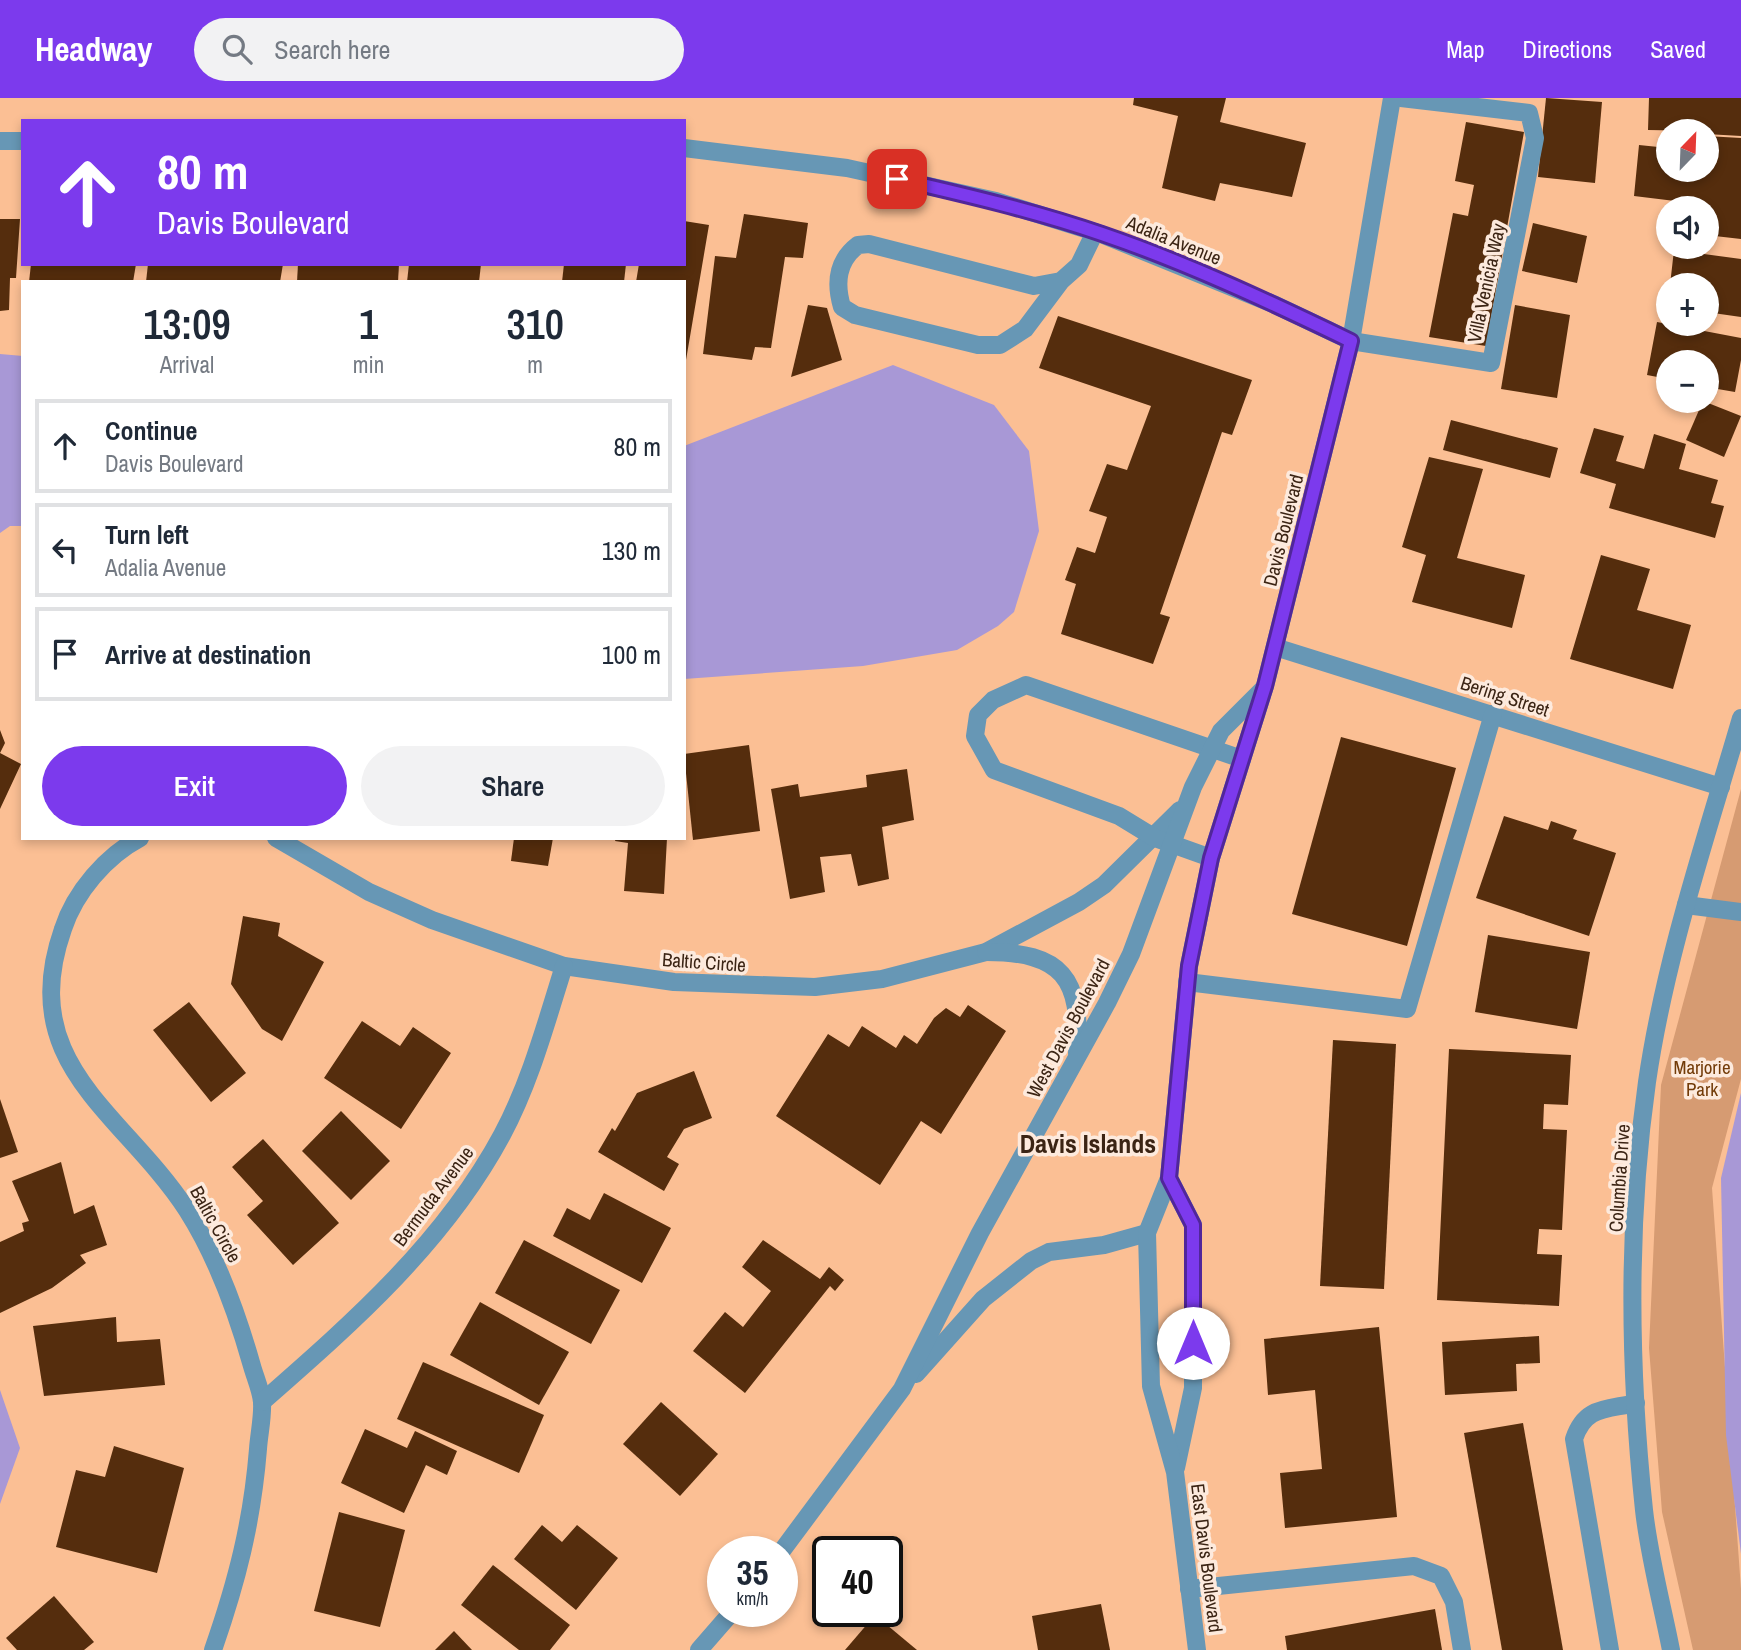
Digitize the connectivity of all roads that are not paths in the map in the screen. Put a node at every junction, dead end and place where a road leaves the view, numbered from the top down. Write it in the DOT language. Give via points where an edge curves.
graph roads {
  1 [pos="1392,98"];
  2 [pos="1401,98"];
  3 [pos="0,141"];
  4 [pos="21,141"];
  5 [pos="686,148"];
  6 [pos="1095,232"];
  7 [pos="1061,281"];
  8 [pos="1351,341"];
  9 [pos="1275,647"];
  10 [pos="1265,686"];
  11 [pos="1493,714"];
  12 [pos="1741,718"];
  13 [pos="1212,749"];
  14 [pos="1242,759"];
  15 [pos="1721,787"];
  16 [pos="137,840"];
  17 [pos="279,840"];
  18 [pos="1163,841"];
  19 [pos="1211,858"];
  20 [pos="1686,905"];
  21 [pos="1741,912"];
  22 [pos="986,952"];
  23 [pos="564,966"];
  24 [pos="1188,974"];
  25 [pos="1076,1062"];
  26 [pos="1169,1178"];
  27 [pos="1147,1233"];
  28 [pos="902,1389"];
  29 [pos="262,1402"];
  30 [pos="1636,1403"];
  31 [pos="1175,1472"];
  32 [pos="793,1536"];
  33 [pos="1189,1589"];
  34 [pos="719,1627"];
  35 [pos="214,1650"];
  36 [pos="699,1650"];
  37 [pos="1198,1650"];
  38 [pos="1462,1650"];
  39 [pos="1610,1650"];
  40 [pos="1671,1650"];
  1 -- 8 [label="street, Davis Boulevard"];
  2 -- 8 [label="street, Villa Venicia Way" via="1529,113 1535,138 1491,363"];
  3 -- 4 [label="street"];
  5 -- 6 [label="street, Adalia Avenue" via="847,168 996,201"];
  6 -- 7 [label="street" via="1079,265"];
  6 -- 8 [label="street, Adalia Avenue"];
  7 -- 7 [label="street" via="1034,286 869,244 858,245 844,258 838,283 842,307 847,311 990,346 1025,329"];
  8 -- 9 [label="street, Davis Boulevard"];
  9 -- 10 [label="street, Davis Boulevard"];
  9 -- 11 [label="street, Bering Street"];
  10 -- 13 [label="street" via="1221,732"];
  10 -- 14 [label="street, Davis Boulevard"];
  11 -- 15 [label="street, Bering Street"];
  11 -- 24 [label="street" via="1407,1009"];
  12 -- 15 [label="street, Columbia Drive"];
  13 -- 14 [label="street"];
  13 -- 18 [label="street"];
  13 -- 18 [label="street" via="1026,685 993,700 978,715 975,736 994,770 1119,816"];
  14 -- 19 [label="street, Davis Boulevard"];
  15 -- 20 [label="street, Columbia Drive"];
  16 -- 29 [label="street, Baltic Circle" via="108,861 68,914 50,985 52,1020 61,1049 81,1084 189,1213 221,1276"];
  17 -- 23 [label="street, Baltic Circle" via="369,892 432,920"];
  18 -- 19 [label="street"];
  18 -- 22 [label="street" via="1079,902"];
  18 -- 25 [label="street, West Davis Boulevard" via="1131,954"];
  19 -- 24 [label="street, Davis Boulevard"];
  20 -- 21 [label="street"];
  20 -- 30 [label="street, Columbia Drive" via="1647,1082 1631,1344"];
  22 -- 23 [label="street, Baltic Circle" via="882,979 815,987 687,983"];
  22 -- 25 [label="street" via="1020,952 1049,962 1063,975 1076,998"];
  23 -- 29 [label="street, Bermuda Avenue" via="517,1105 458,1204 372,1305"];
  24 -- 26 [label="street, East Davis Boulevard"];
  25 -- 28 [label="street, West Davis Boulevard" via="980,1233"];
  26 -- 27 [label="street, East Davis Boulevard"];
  26 -- 31 [label="street, East Davis Boulevard" via="1193,1225 1193,1388"];
  27 -- 28 [label="street, West Davis Boulevard" via="1104,1245 1049,1252 1031,1261 983,1299"];
  27 -- 31 [label="street, East Davis Boulevard" via="1152,1386"];
  28 -- 32 [label="street, West Davis Boulevard"];
  29 -- 35 [label="street, Baltic Circle" via="256,1482 241,1569"];
  30 -- 39 [label="street" via="1587,1414 1574,1439"];
  30 -- 40 [label="street, Columbia Drive" via="1644,1512"];
  31 -- 33 [label="street, East Davis Boulevard"];
  33 -- 37 [label="street, East Davis Boulevard"];
  33 -- 38 [label="street" via="1414,1566 1441,1576 1454,1602"];
  34 -- 36 [label="street"];
}
